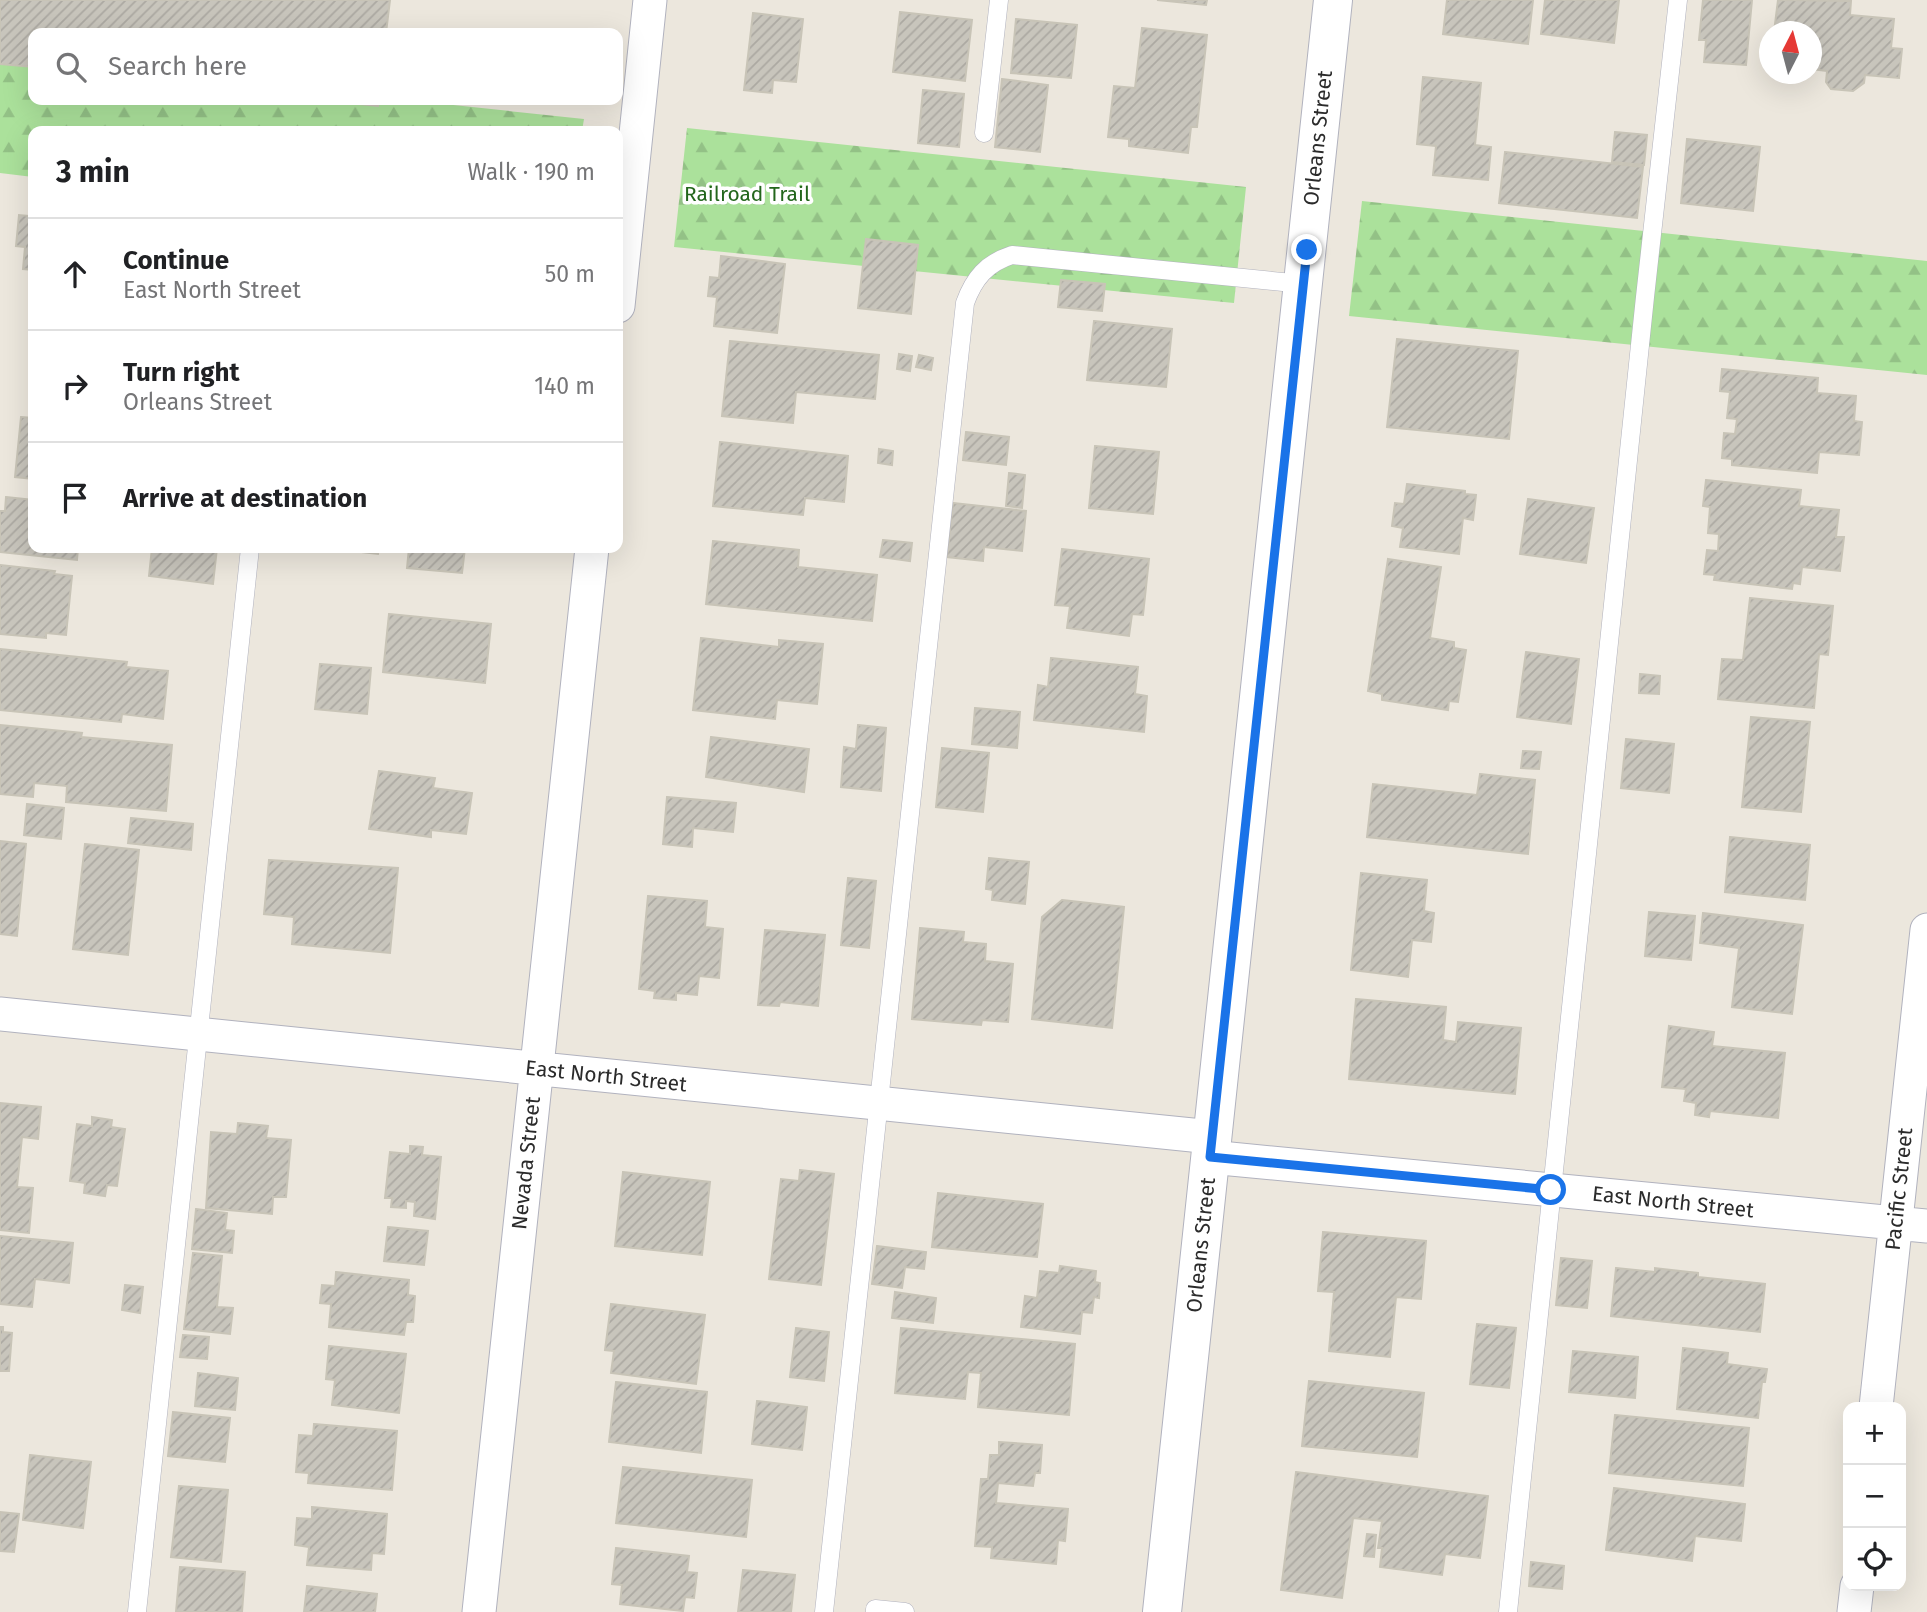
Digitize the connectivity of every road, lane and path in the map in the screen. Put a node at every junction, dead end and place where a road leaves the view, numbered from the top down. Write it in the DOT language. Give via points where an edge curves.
graph roads {
  1 [pos="650,0"];
  2 [pos="999,0"];
  3 [pos="1333,0"];
  4 [pos="1678,0"];
  5 [pos="984,134"];
  6 [pos="623,258"];
  7 [pos="1303,284"];
  8 [pos="249,553"];
  9 [pos="591,553"];
  10 [pos="1927,930"];
  11 [pos="0,1014"];
  12 [pos="199,1034"];
  13 [pos="536,1069"];
  14 [pos="878,1103"];
  15 [pos="1211,1147"];
  16 [pos="1551,1190"];
  17 [pos="1911,1225"];
  18 [pos="1877,1402"];
  19 [pos="1856,1591"];
  20 [pos="137,1612"];
  21 [pos="479,1612"];
  22 [pos="824,1612"];
  23 [pos="874,1612"];
  24 [pos="905,1612"];
  25 [pos="1162,1612"];
  26 [pos="1508,1612"];
  27 [pos="1854,1612"];
  1 -- 6 [label="street"];
  2 -- 5 [label="lane"];
  3 -- 7 [label="main road, Orleans Street"];
  4 -- 16 [label="lane"];
  7 -- 14 [label="lane" via="1012,255 989,265 971,285 961,324"];
  7 -- 15 [label="main road, Orleans Street"];
  8 -- 12 [label="lane"];
  9 -- 13 [label="street, Nevada Street"];
  10 -- 17 [label="street, Pacific Street"];
  11 -- 12 [label="street, East North Street"];
  12 -- 13 [label="street, East North Street"];
  12 -- 20 [label="lane"];
  13 -- 14 [label="street, East North Street"];
  13 -- 21 [label="street, Nevada Street"];
  14 -- 15 [label="street, East North Street"];
  14 -- 22 [label="lane"];
  15 -- 16 [label="street, East North Street"];
  15 -- 25 [label="main road, Orleans Street"];
  16 -- 17 [label="street, East North Street"];
  16 -- 26 [label="lane"];
  17 -- 18 [label="street, Pacific Street"];
  19 -- 27 [label="street"];
  23 -- 24 [label="lane"];
}
